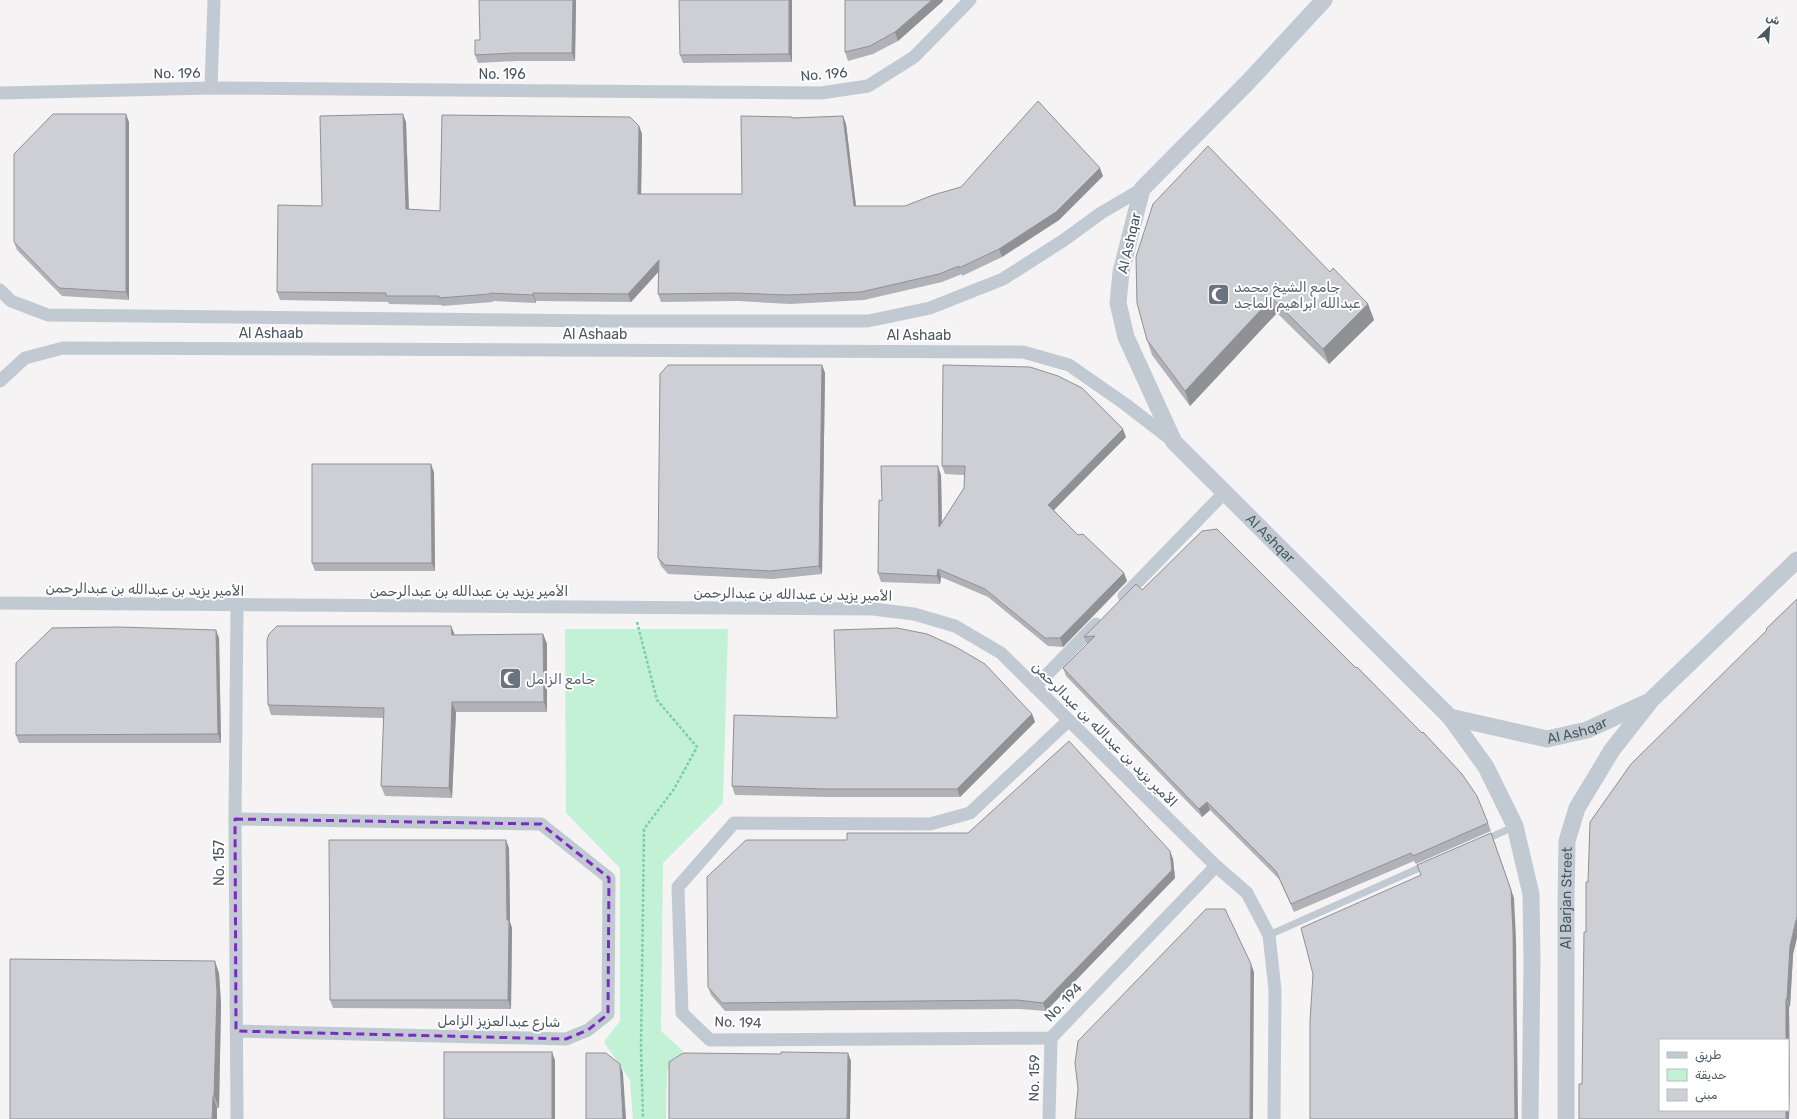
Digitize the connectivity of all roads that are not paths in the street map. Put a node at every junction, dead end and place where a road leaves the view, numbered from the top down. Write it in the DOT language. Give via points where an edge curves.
graph roads {
  1 [pos="214,0"];
  2 [pos="970,0"];
  3 [pos="1324,0"];
  4 [pos="211,88"];
  5 [pos="0,93"];
  6 [pos="1142,189"];
  7 [pos="0,290"];
  8 [pos="0,381"];
  9 [pos="1174,442"];
  10 [pos="1225,492"];
  11 [pos="1797,560"];
  12 [pos="0,603"];
  13 [pos="1116,604"];
  14 [pos="237,606"];
  15 [pos="1106,615"];
  16 [pos="1035,687"];
  17 [pos="1650,701"];
  18 [pos="1450,716"];
  19 [pos="1068,721"];
  20 [pos="235,819"];
  21 [pos="1515,826"];
  22 [pos="1479,842"];
  23 [pos="1435,862"];
  24 [pos="1216,866"];
  25 [pos="1269,935"];
  26 [pos="236,1031"];
  27 [pos="1051,1038"];
  28 [pos="237,1119"];
  29 [pos="1049,1119"];
  30 [pos="1274,1119"];
  31 [pos="1530,1119"];
  32 [pos="1566,1119"];
  1 -- 4 [label="street"];
  2 -- 4 [label="street, No. 196" via="914,56 868,86 821,93"];
  3 -- 6 [label="street" via="1249,81"];
  4 -- 5 [label="street, No. 196"];
  6 -- 7 [label="street, Al Ashaab" via="1101,213 1003,279 930,308 868,321 48,315 11,301"];
  6 -- 9 [label="street, Al Ashqar" via="1121,272 1118,303 1126,337"];
  8 -- 9 [label="street, Al Ashaab" via="25,358 63,348 1022,352 1069,365"];
  9 -- 10 [label="street, Al Ashqar"];
  10 -- 13 [label="street"];
  10 -- 18 [label="street, Al Ashqar"];
  11 -- 17 [label="street, Al Ashqar"];
  12 -- 14 [label="street, الأمير يزيد بن عبدالله بن عبدالرحمن"];
  14 -- 16 [label="street, الأمير يزيد بن عبدالله بن عبدالرحمن" via="873,609 914,614 955,626 1001,653"];
  14 -- 20 [label="street, No. 157"];
  15 -- 16 [label="street"];
  16 -- 19 [label="street, الأمير يزيد بن عبدالله بن عبدالرحمن"];
  17 -- 18 [label="street, Al Ashqar" via="1588,730 1547,739"];
  17 -- 32 [label="street, Al Barjan Street" via="1612,750 1577,808 1567,841"];
  18 -- 21 [label="street" via="1486,768"];
  19 -- 24 [label="street, الأمير يزيد بن عبدالله بن عبدالرحمن"];
  19 -- 27 [label="street, No. 194" via="970,813 930,824 734,823 678,887 682,1013 710,1040"];
  20 -- 26 [label="street, No. 157"];
  20 -- 26 [label="street, شارع عبدالعزيز الزامل" via="541,824 608,878 608,1014 588,1030 566,1039"];
  21 -- 22 [label="lane"];
  21 -- 31 [label="street" via="1531,894"];
  23 -- 25 [label="lane"];
  24 -- 25 [label="street, الأمير يزيد بن عبدالله بن عبدالرحمن" via="1247,893"];
  24 -- 27 [label="street, No. 194"];
  25 -- 30 [label="street, الأمير يزيد بن عبدالله بن عبدالرحمن" via="1275,990"];
  26 -- 28 [label="street, No. 157"];
  27 -- 29 [label="street, No. 159"];
}
